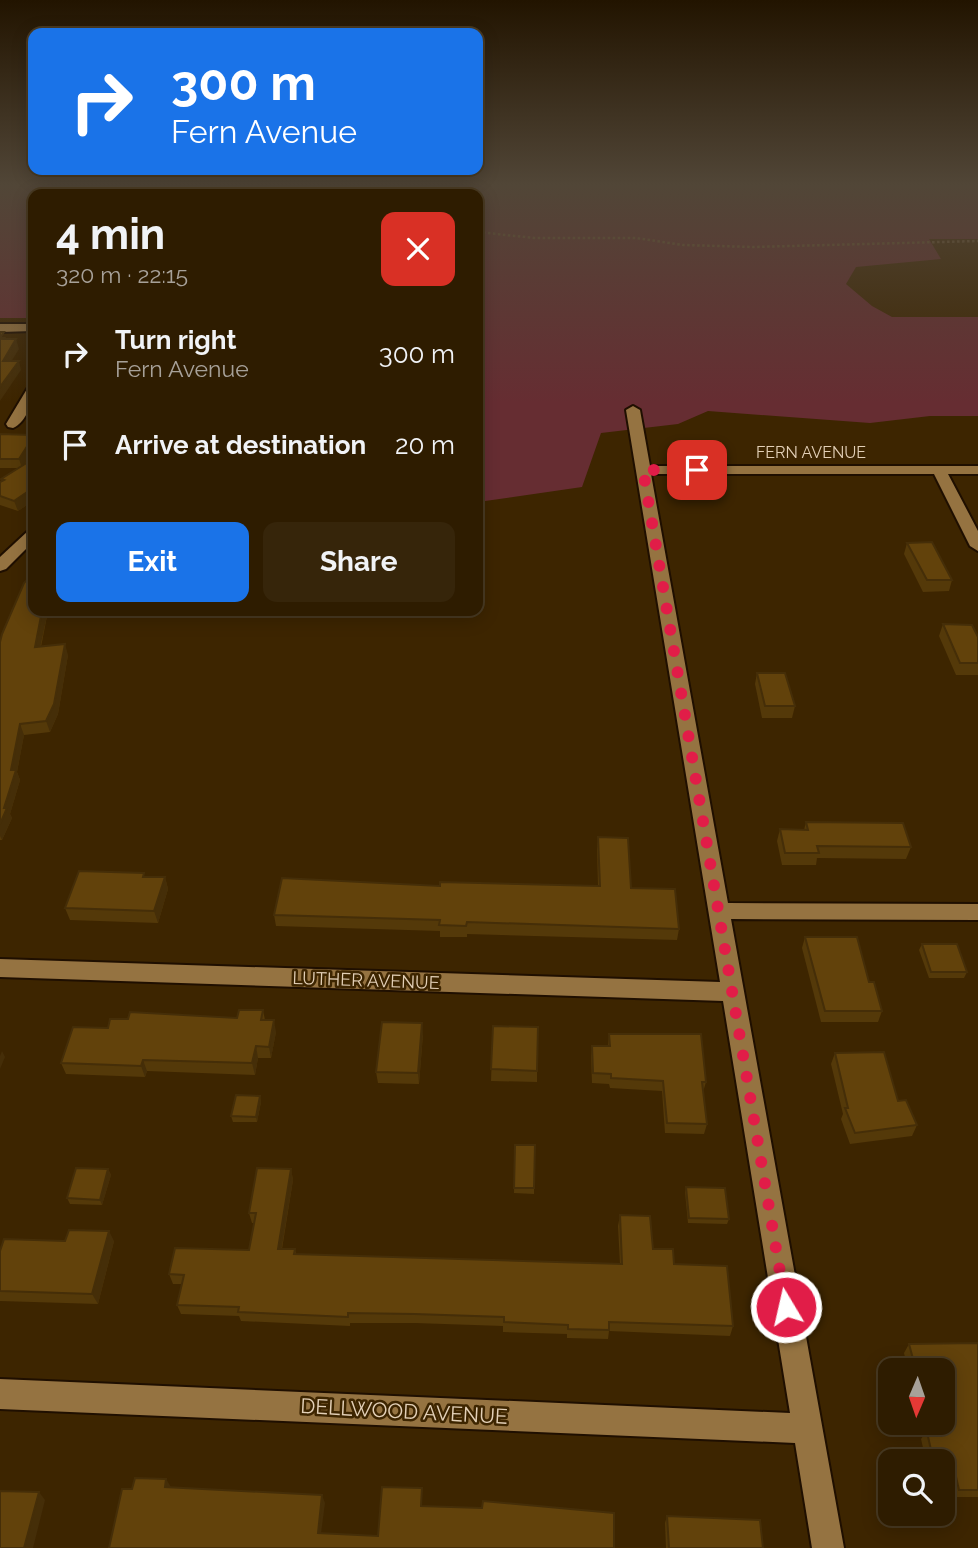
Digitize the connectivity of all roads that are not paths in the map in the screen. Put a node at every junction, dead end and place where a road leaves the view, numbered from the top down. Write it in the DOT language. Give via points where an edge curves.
graph roads {
  1 [pos="0,328"];
  2 [pos="28,328"];
  3 [pos="28,395"];
  4 [pos="633,410"];
  5 [pos="6,424"];
  6 [pos="28,425"];
  7 [pos="643,470"];
  8 [pos="939,470"];
  9 [pos="978,470"];
  10 [pos="28,539"];
  11 [pos="978,546"];
  12 [pos="0,566"];
  13 [pos="719,911"];
  14 [pos="978,912"];
  15 [pos="0,968"];
  16 [pos="733,992"];
  17 [pos="0,1394"];
  18 [pos="807,1429"];
  19 [pos="828,1548"];
  1 -- 2 [label="street"];
  3 -- 5 [label="street"];
  4 -- 7 [label="street"];
  5 -- 6 [label="street"];
  7 -- 8 [label="street, FERN AVENUE"];
  7 -- 13 [label="street"];
  8 -- 9 [label="street, FERN AVENUE"];
  8 -- 11 [label="street"];
  10 -- 12 [label="street"];
  13 -- 14 [label="street"];
  13 -- 16 [label="street"];
  15 -- 16 [label="street, LUTHER AVENUE"];
  16 -- 18 [label="street"];
  17 -- 18 [label="street, DELLWOOD AVENUE"];
  18 -- 19 [label="street"];
}
